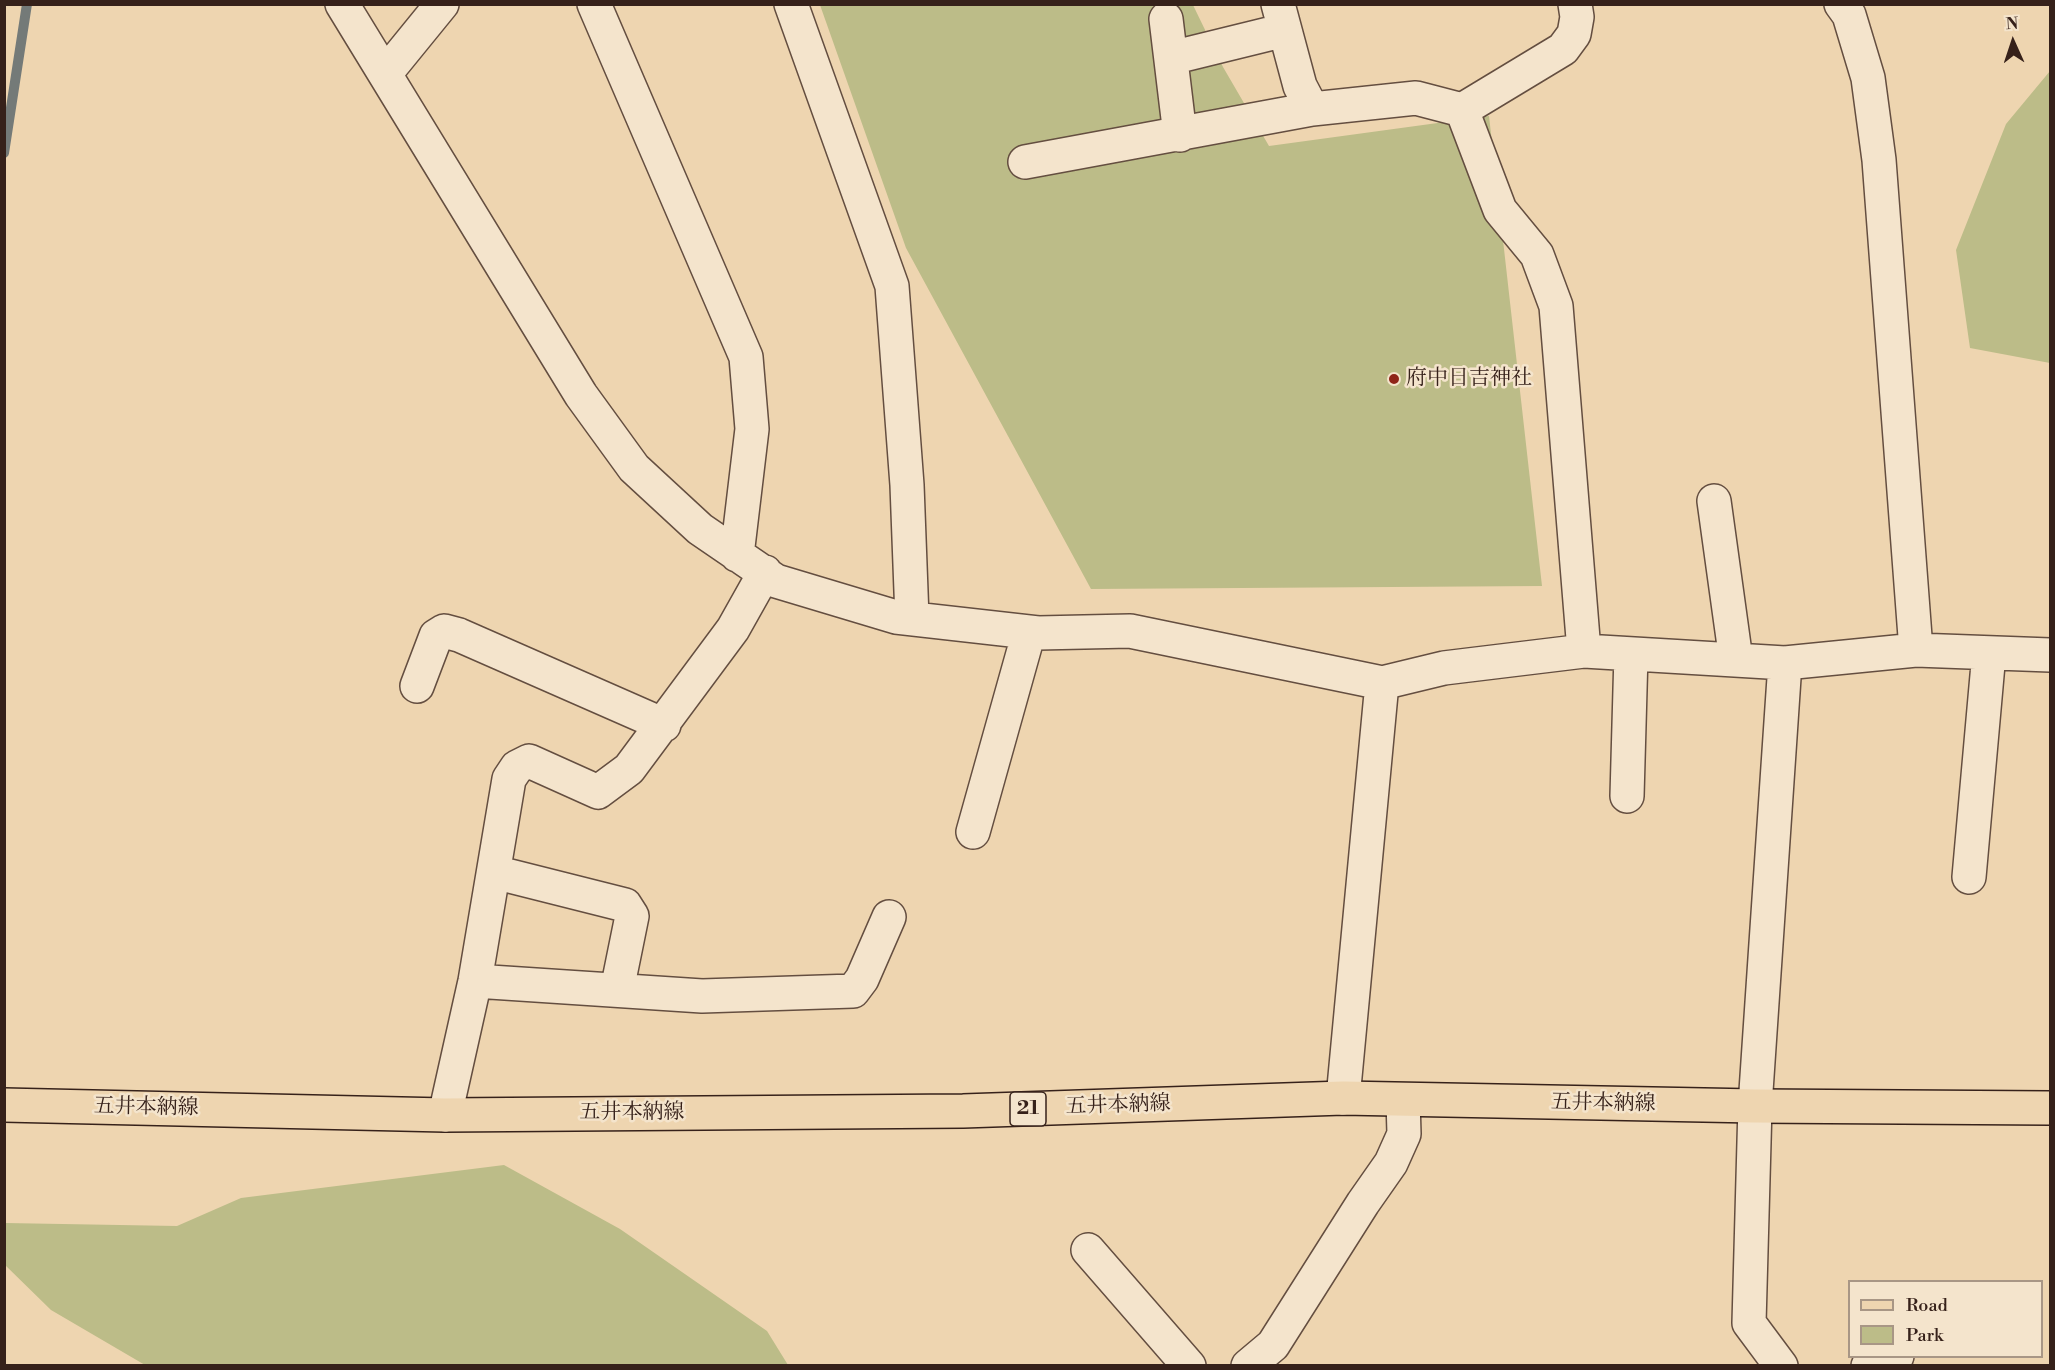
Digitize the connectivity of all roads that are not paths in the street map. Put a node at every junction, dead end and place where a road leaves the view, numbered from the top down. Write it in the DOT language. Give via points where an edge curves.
graph roads {
  1 [pos="342,4"];
  2 [pos="442,4"];
  3 [pos="594,4"];
  4 [pos="791,4"];
  5 [pos="1575,4"];
  6 [pos="1841,4"];
  7 [pos="1281,17"];
  8 [pos="1166,19"];
  9 [pos="1170,58"];
  10 [pos="385,74"];
  11 [pos="1312,109"];
  12 [pos="1462,110"];
  13 [pos="1180,135"];
  14 [pos="1024,162"];
  15 [pos="1714,501"];
  16 [pos="737,555"];
  17 [pos="765,573"];
  18 [pos="912,618"];
  19 [pos="1029,632"];
  20 [pos="1916,650"];
  21 [pos="1584,651"];
  22 [pos="1989,653"];
  23 [pos="1631,654"];
  24 [pos="2050,655"];
  25 [pos="1736,660"];
  26 [pos="1785,663"];
  27 [pos="1382,683"];
  28 [pos="417,686"];
  29 [pos="664,725"];
  30 [pos="1627,796"];
  31 [pos="974,832"];
  32 [pos="494,872"];
  33 [pos="1969,878"];
  34 [pos="889,917"];
  35 [pos="475,981"];
  36 [pos="616,990"];
  37 [pos="1343,1098"];
  38 [pos="1403,1100"];
  39 [pos="4,1106"];
  40 [pos="1755,1106"];
  41 [pos="2050,1108"];
  42 [pos="445,1114"];
  43 [pos="1088,1250"];
  44 [pos="1283,1355"];
  45 [pos="1891,1358"];
  46 [pos="1189,1365"];
  47 [pos="1248,1365"];
  48 [pos="1781,1365"];
  49 [pos="1868,1365"];
  1 -- 10 [label="street"];
  2 -- 10 [label="street"];
  3 -- 16 [label="street" via="746,357 752,429"];
  4 -- 18 [label="street" via="892,286 907,485"];
  5 -- 12 [label="street" via="1574,34 1563,49"];
  6 -- 20 [label="street" via="1849,15 1868,78 1879,160"];
  7 -- 9 [label="street"];
  7 -- 11 [label="street" via="1300,86"];
  8 -- 9 [label="street"];
  9 -- 13 [label="street"];
  10 -- 16 [label="street" via="582,394 634,468 699,529"];
  11 -- 12 [label="street" via="1416,98"];
  11 -- 13 [label="street"];
  12 -- 21 [label="street" via="1500,210 1537,255 1556,306"];
  13 -- 14 [label="street"];
  15 -- 25 [label="street"];
  16 -- 17 [label="street"];
  17 -- 18 [label="street" via="776,581 896,617"];
  17 -- 29 [label="street" via="733,629"];
  18 -- 19 [label="street"];
  19 -- 27 [label="street" via="1130,631"];
  19 -- 31 [label="street"];
  20 -- 22 [label="street"];
  20 -- 26 [label="street"];
  21 -- 23 [label="street"];
  21 -- 27 [label="street" via="1444,669"];
  22 -- 24 [label="street"];
  22 -- 33 [label="street"];
  23 -- 25 [label="street"];
  23 -- 30 [label="street"];
  25 -- 26 [label="street"];
  26 -- 40 [label="street"];
  27 -- 37 [label="street"];
  28 -- 29 [label="street" via="436,636 444,631"];
  29 -- 32 [label="street" via="629,770 598,792 529,761 517,767 509,779"];
  32 -- 35 [label="street"];
  32 -- 36 [label="street" via="625,905 632,915"];
  34 -- 36 [label="street" via="853,991 702,996"];
  35 -- 36 [label="street"];
  35 -- 42 [label="street"];
  37 -- 38 [label="main road, 五井本納線 / 21"];
  37 -- 42 [label="main road, 五井本納線 / 21" via="963,1111"];
  38 -- 40 [label="main road, 五井本納線 / 21"];
  38 -- 44 [label="street" via="1404,1134 1391,1163 1363,1203"];
  39 -- 42 [label="main road, 五井本納線 / 21"];
  40 -- 41 [label="main road, 五井本納線 / 21"];
  40 -- 48 [label="street" via="1749,1323"];
  43 -- 46 [label="street"];
  44 -- 47 [label="street"];
  45 -- 49 [label="street"];
}
